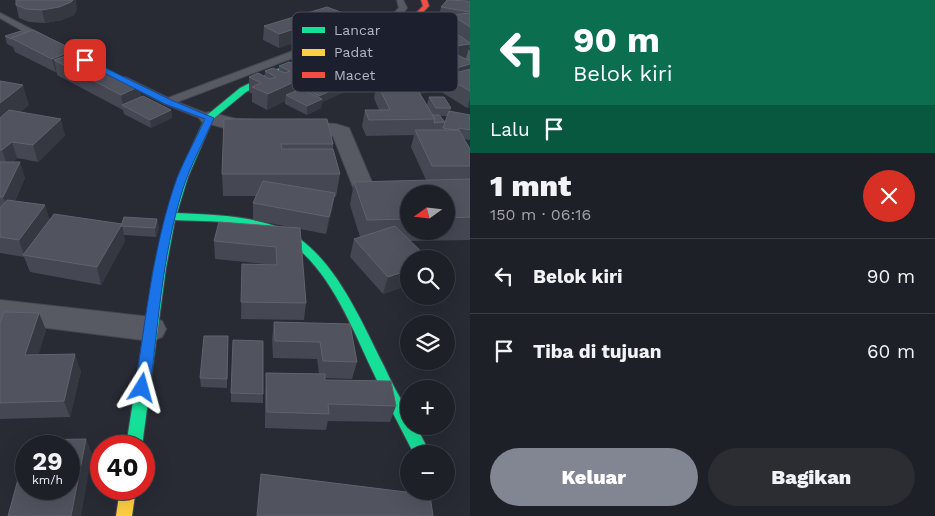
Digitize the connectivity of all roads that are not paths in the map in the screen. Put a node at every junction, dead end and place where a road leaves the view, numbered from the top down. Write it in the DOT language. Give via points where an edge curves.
graph roads {
  1 [pos="400,0"];
  2 [pos="424,0"];
  3 [pos="400,12"];
  4 [pos="420,12"];
  5 [pos="0,14"];
  6 [pos="54,45"];
  7 [pos="458,50"];
  8 [pos="292,55"];
  9 [pos="470,59"];
  10 [pos="292,65"];
  11 [pos="115,76"];
  12 [pos="168,102"];
  13 [pos="210,118"];
  14 [pos="365,192"];
  15 [pos="171,216"];
  16 [pos="0,312"];
  17 [pos="151,329"];
  18 [pos="136,435"];
  19 [pos="417,445"];
  20 [pos="126,500"];
  21 [pos="124,516"];
  1 -- 3 [label="lane" via="403,8"];
  2 -- 4 [label="street" via="426,6"];
  5 -- 6 [label="lane"];
  7 -- 9 [label="street"];
  8 -- 12 [label="lane"];
  10 -- 13 [label="street" via="243,90"];
  11 -- 12 [label="lane"];
  12 -- 13 [label="lane"];
  13 -- 14 [label="street" via="236,125 342,132"];
  13 -- 15 [label="street" via="183,177"];
  15 -- 17 [label="street"];
  15 -- 19 [label="street" via="236,222 270,229 289,236 303,248 326,274 347,306"];
  16 -- 17 [label="street"];
  17 -- 18 [label="street"];
  20 -- 21 [label="street"];
}
